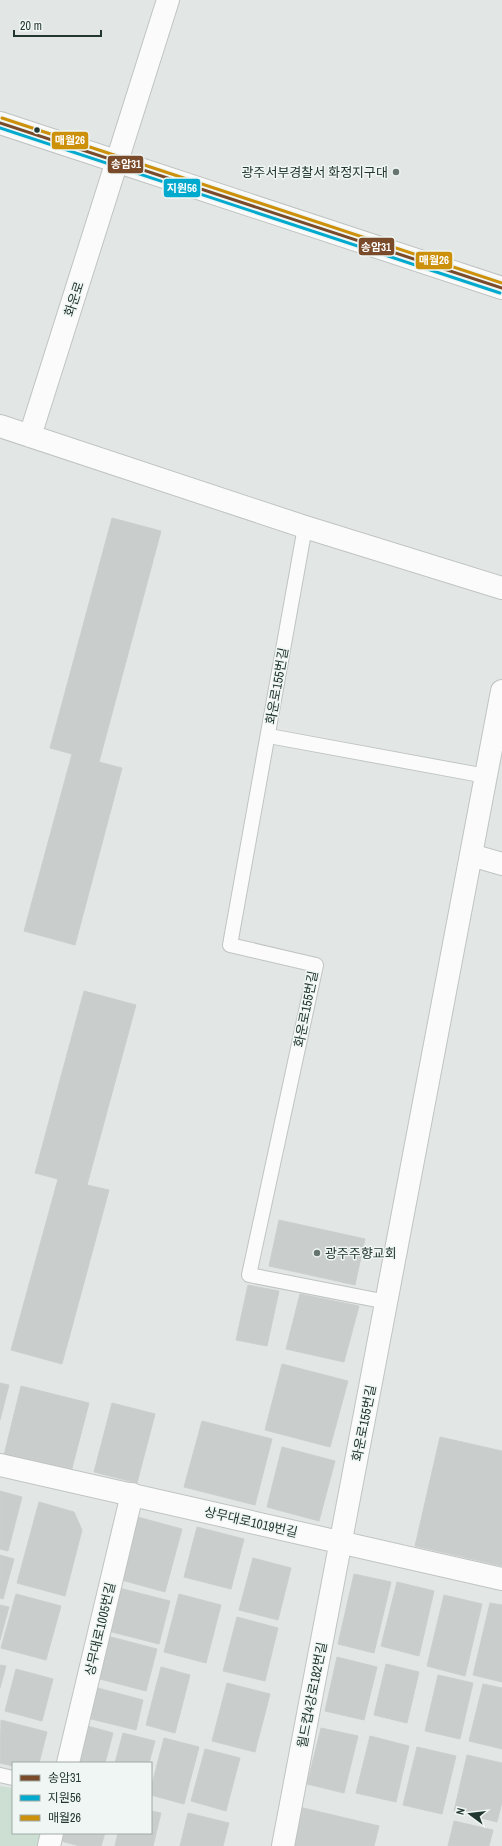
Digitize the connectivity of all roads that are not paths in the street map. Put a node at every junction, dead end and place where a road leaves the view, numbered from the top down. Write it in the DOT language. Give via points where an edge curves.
graph roads {
  1 [pos="168,0"];
  2 [pos="0,123"];
  3 [pos="118,163"];
  4 [pos="502,288"];
  5 [pos="0,426"];
  6 [pos="30,436"];
  7 [pos="305,527"];
  8 [pos="502,588"];
  9 [pos="502,691"];
  10 [pos="269,736"];
  11 [pos="486,776"];
  12 [pos="471,855"];
  13 [pos="502,864"];
  14 [pos="387,1302"];
  15 [pos="0,1465"];
  16 [pos="132,1494"];
  17 [pos="341,1543"];
  18 [pos="502,1579"];
  19 [pos="68,1762"];
  20 [pos="0,1775"];
  21 [pos="12,1778"];
  22 [pos="52,1834"];
  23 [pos="49,1846"];
  24 [pos="283,1846"];
  1 -- 3 [label="street, 화운로"];
  2 -- 3 [label="street"];
  3 -- 4 [label="street"];
  3 -- 6 [label="street, 화운로"];
  5 -- 6 [label="street"];
  6 -- 7 [label="street"];
  7 -- 8 [label="street"];
  7 -- 10 [label="lane, 화운로155번길"];
  9 -- 11 [label="street, 화운로155번길"];
  10 -- 11 [label="lane"];
  10 -- 14 [label="lane, 화운로155번길" via="230,945 316,966 249,1275"];
  11 -- 12 [label="street, 화운로155번길"];
  12 -- 13 [label="street"];
  12 -- 14 [label="street, 화운로155번길"];
  14 -- 17 [label="street, 화운로155번길"];
  15 -- 16 [label="street, 상무대로1019번길"];
  16 -- 17 [label="street, 상무대로1019번길"];
  16 -- 19 [label="street, 상무대로1005번길"];
  17 -- 18 [label="street, 상무대로1019번길"];
  17 -- 24 [label="street, 월드컵4강로182번길"];
  20 -- 21 [label="lane"];
  22 -- 23 [label="street"];
}
